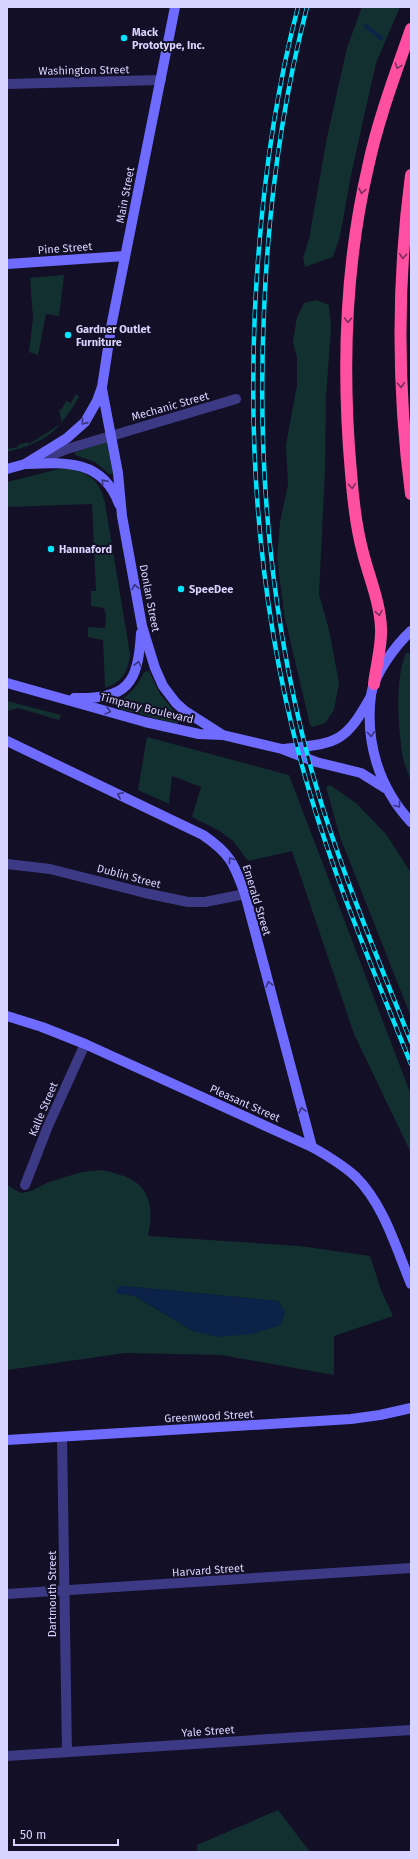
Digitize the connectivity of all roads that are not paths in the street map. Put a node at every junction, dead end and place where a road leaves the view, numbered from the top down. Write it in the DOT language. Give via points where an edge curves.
graph roads {
  1 [pos="175,7"];
  2 [pos="411,29"];
  3 [pos="161,80"];
  4 [pos="7,84"];
  5 [pos="411,175"];
  6 [pos="126,256"];
  7 [pos="7,264"];
  8 [pos="102,387"];
  9 [pos="236,399"];
  10 [pos="111,435"];
  11 [pos="25,464"];
  12 [pos="7,469"];
  13 [pos="411,494"];
  14 [pos="122,516"];
  15 [pos="142,626"];
  16 [pos="411,631"];
  17 [pos="7,683"];
  18 [pos="373,689"];
  19 [pos="60,698"];
  20 [pos="223,735"];
  21 [pos="7,741"];
  22 [pos="282,749"];
  23 [pos="386,788"];
  24 [pos="411,822"];
  25 [pos="7,864"];
  26 [pos="245,894"];
  27 [pos="7,1016"];
  28 [pos="85,1044"];
  29 [pos="312,1147"];
  30 [pos="26,1185"];
  31 [pos="411,1284"];
  32 [pos="411,1408"];
  33 [pos="62,1437"];
  34 [pos="7,1440"];
  35 [pos="411,1568"];
  36 [pos="65,1590"];
  37 [pos="7,1594"];
  38 [pos="411,1730"];
  39 [pos="67,1752"];
  40 [pos="7,1756"];
  1 -- 3 [label="main road, Main Street"];
  2 -- 18 [label="highway, one-way" via="385,103 368,166 353,251 348,312 351,472 362,551 378,608 381,629"];
  3 -- 4 [label="street, Washington Street"];
  3 -- 6 [label="main road, Main Street"];
  5 -- 13 [label="highway, one-way" via="402,262 400,336"];
  6 -- 7 [label="main road, Pine Street"];
  6 -- 8 [label="main road, Main Street"];
  8 -- 10 [label="main road, Main Street"];
  8 -- 11 [label="main road, Main Street, one-way" via="90,415 79,428"];
  9 -- 10 [label="street, Mechanic Street"];
  10 -- 11 [label="street, Main Street"];
  10 -- 14 [label="main road, Donlan Street"];
  11 -- 12 [label="main road, Main Street"];
  14 -- 11 [label="main road, one-way" via="114,494 93,471 64,463"];
  15 -- 14 [label="main road, Donlan Street, one-way"];
  19 -- 15 [label="main road, one-way" via="113,695 125,687 138,666"];
  15 -- 20 [label="main road, Donlan Street" via="155,668 167,692 185,711"];
  16 -- 18 [label="main road, Timpany Boulevard" via="396,647"];
  17 -- 19 [label="main road, Timpany Boulevard"];
  18 -- 22 [label="main road, Timpany Boulevard" via="356,721 342,736 326,744"];
  18 -- 23 [label="main road, one-way" via="370,725 373,750"];
  19 -- 20 [label="main road, Timpany Boulevard, one-way" via="145,722 199,734"];
  20 -- 22 [label="main road, Timpany Boulevard"];
  26 -- 21 [label="main road, Emerald Street, one-way" via="235,865 216,844 203,835"];
  22 -- 23 [label="main road, Timpany Boulevard" via="316,762 361,773"];
  23 -- 24 [label="main road, one-way"];
  25 -- 26 [label="street, Dublin Street" via="50,869 188,902 205,902"];
  29 -- 26 [label="main road, Emerald Street, one-way"];
  27 -- 28 [label="main road, Pleasant Street" via="42,1026"];
  28 -- 29 [label="main road, Pleasant Street"];
  28 -- 30 [label="street, Kalle Street" via="48,1126"];
  29 -- 31 [label="main road, Pleasant Street" via="350,1172 367,1190 382,1214"];
  32 -- 33 [label="main road, Greenwood Street" via="351,1419"];
  33 -- 34 [label="main road, Greenwood Street"];
  33 -- 36 [label="street, Dartmouth Street"];
  35 -- 36 [label="street, Harvard Street"];
  36 -- 37 [label="street, Harvard Street"];
  36 -- 39 [label="street, Dartmouth Street"];
  38 -- 39 [label="street, Yale Street"];
  39 -- 40 [label="street, Yale Street"];
}
